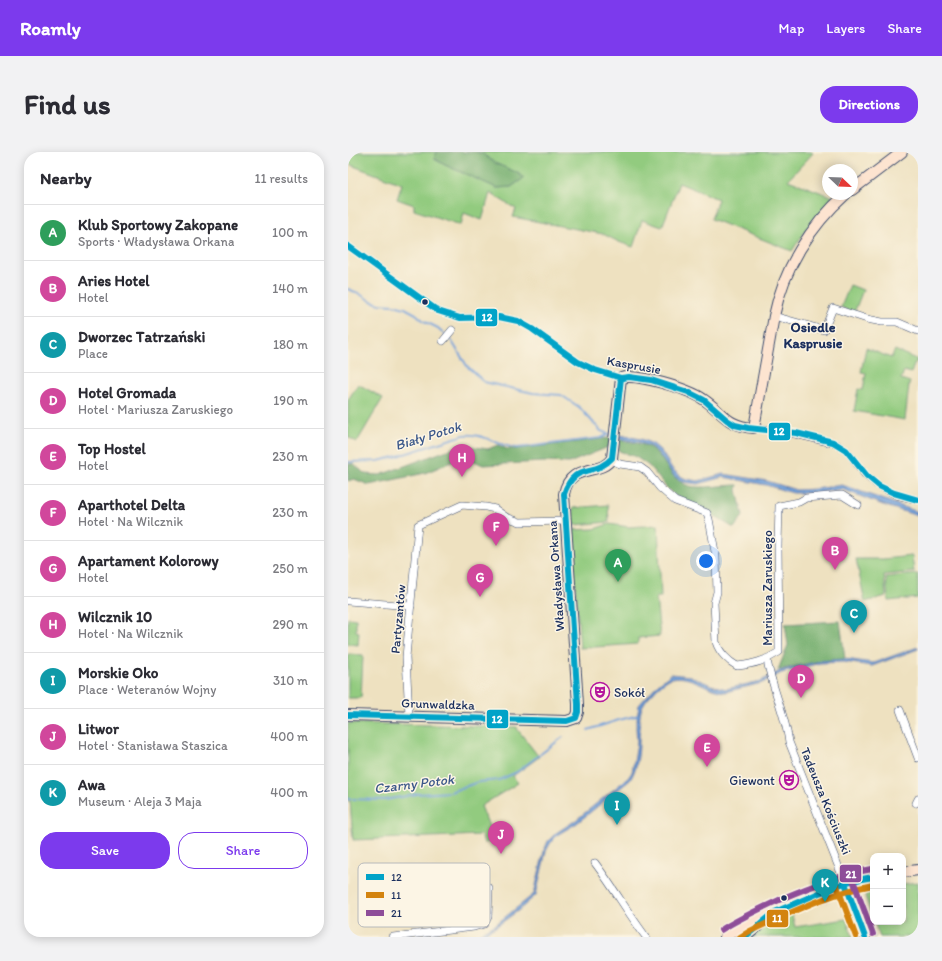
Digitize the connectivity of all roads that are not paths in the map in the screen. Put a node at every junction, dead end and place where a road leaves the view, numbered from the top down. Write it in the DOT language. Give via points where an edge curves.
graph roads {
  1 [pos="902,152"];
  2 [pos="858,185"];
  3 [pos="840,200"];
  4 [pos="349,250"];
  5 [pos="774,316"];
  6 [pos="452,330"];
  7 [pos="918,331"];
  8 [pos="443,341"];
  9 [pos="621,378"];
  10 [pos="754,428"];
  11 [pos="611,460"];
  12 [pos="918,500"];
  13 [pos="858,505"];
  14 [pos="565,521"];
  15 [pos="348,602"];
  16 [pos="411,606"];
  17 [pos="767,660"];
  18 [pos="900,710"];
  19 [pos="348,715"];
  20 [pos="409,716"];
  21 [pos="576,718"];
  22 [pos="789,742"];
  23 [pos="918,758"];
  24 [pos="595,863"];
  25 [pos="918,870"];
  26 [pos="906,872"];
  27 [pos="870,878"];
  28 [pos="845,883"];
  29 [pos="775,912"];
  30 [pos="466,927"];
  31 [pos="393,937"];
  32 [pos="646,937"];
  33 [pos="725,937"];
  34 [pos="745,937"];
  35 [pos="865,937"];
  1 -- 2 [label="street"];
  3 -- 5 [label="street" via="824,216 802,247 787,274"];
  4 -- 9 [label="street, Kasprusie" via="438,311 458,318 500,317 516,320 578,362"];
  5 -- 7 [label="street" via="824,330 833,308 867,319 897,322"];
  5 -- 10 [label="street"];
  6 -- 8 [label="street"];
  9 -- 10 [label="street, Kasprusie" via="649,380 686,391 705,400 732,423"];
  9 -- 11 [label="street"];
  10 -- 12 [label="street, Kasprusie" via="777,430 837,444 876,485 896,495"];
  11 -- 14 [label="street, Władysława Orkana" via="570,479 564,494"];
  11 -- 17 [label="street" via="640,467 675,500 707,514 716,557 717,592 714,603 718,647 737,666"];
  13 -- 17 [label="street, Mariusza Zaruskiego" via="842,495 806,498 780,506 779,652"];
  14 -- 16 [label="street, Partyzantów" via="520,522 490,508 462,505 418,524"];
  14 -- 21 [label="street, Władysława Orkana" via="578,704"];
  15 -- 16 [label="street"];
  16 -- 20 [label="street, Partyzantów" via="406,657"];
  17 -- 22 [label="street, Mariusza Zaruskiego"];
  18 -- 23 [label="street"];
  19 -- 20 [label="street, Grunwaldzka"];
  20 -- 21 [label="street, Grunwaldzka" via="566,721"];
  22 -- 28 [label="street, Tadeusza Kościuszki"];
  24 -- 32 [label="street"];
  25 -- 26 [label="street"];
  27 -- 28 [label="street"];
  28 -- 29 [label="street" via="813,894"];
  28 -- 35 [label="street, Tadeusza Kościuszki"];
  29 -- 33 [label="street" via="746,924"];
  29 -- 34 [label="street"];
  30 -- 31 [label="street"];
}
